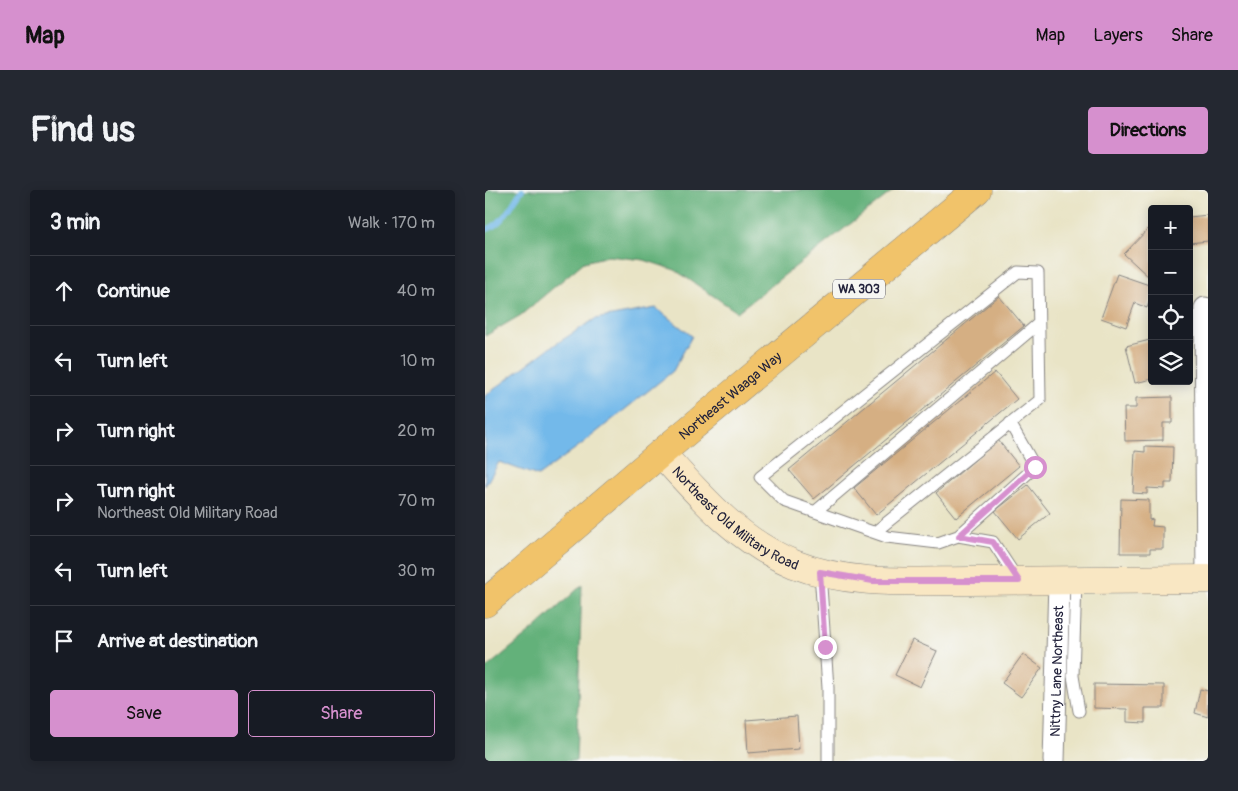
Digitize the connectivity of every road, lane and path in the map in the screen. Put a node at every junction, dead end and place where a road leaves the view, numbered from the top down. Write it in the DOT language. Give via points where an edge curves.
graph roads {
  1 [pos="977,190"];
  2 [pos="1205,308"];
  3 [pos="1038,324"];
  4 [pos="1010,423"];
  5 [pos="661,453"];
  6 [pos="816,511"];
  7 [pos="875,532"];
  8 [pos="959,536"];
  9 [pos="820,572"];
  10 [pos="1208,579"];
  11 [pos="1019,581"];
  12 [pos="1067,581"];
  13 [pos="485,603"];
  14 [pos="1079,712"];
  15 [pos="828,761"];
  16 [pos="1054,761"];
  1 -- 5 [label="highway, Northeast Waaga Way / WA 303"];
  2 -- 10 [label="street"];
  3 -- 4 [label="lane" via="1040,400"];
  3 -- 6 [label="lane"];
  3 -- 6 [label="lane" via="1038,273 1018,272 760,477 784,500"];
  4 -- 7 [label="lane"];
  4 -- 8 [label="lane" via="1035,467"];
  5 -- 9 [label="street, Northeast Old Military Road" via="738,531 793,564"];
  5 -- 13 [label="highway, Northeast Waaga Way / WA 303"];
  6 -- 7 [label="lane"];
  7 -- 8 [label="lane" via="887,537 938,543"];
  8 -- 11 [label="lane" via="993,542"];
  9 -- 11 [label="street, Northeast Old Military Road" via="873,581"];
  9 -- 15 [label="lane" via="828,688"];
  10 -- 12 [label="street, Northeast Old Military Road"];
  11 -- 12 [label="street, Northeast Old Military Road"];
  12 -- 14 [label="lane" via="1073,676"];
  12 -- 16 [label="street, Nittny Lane Northeast"];
}
